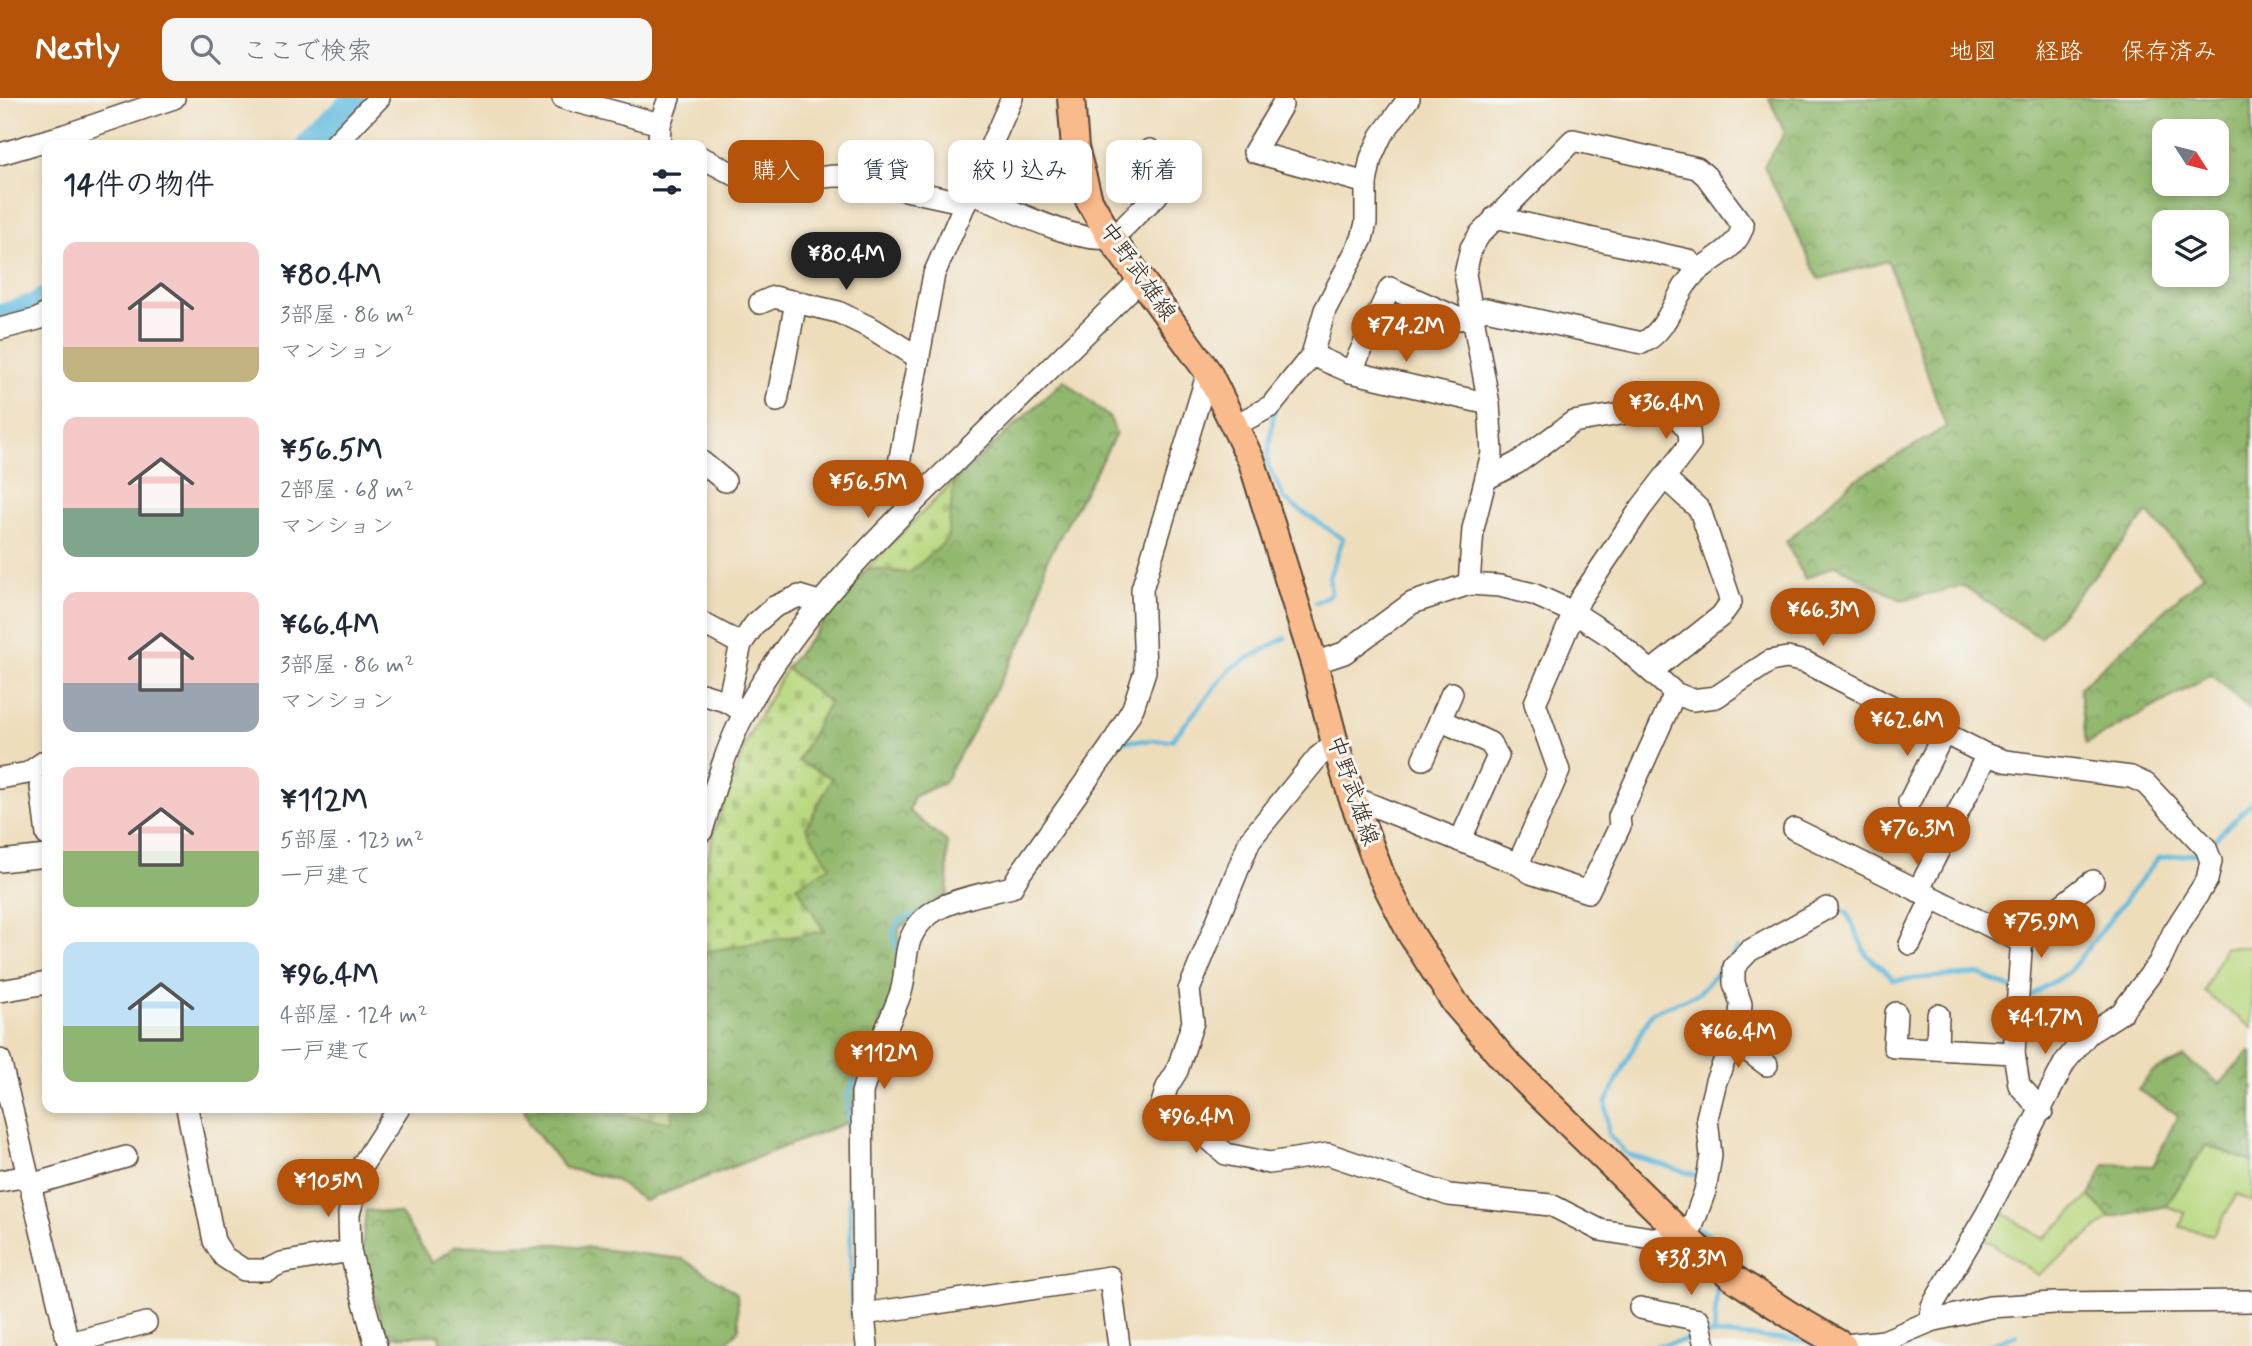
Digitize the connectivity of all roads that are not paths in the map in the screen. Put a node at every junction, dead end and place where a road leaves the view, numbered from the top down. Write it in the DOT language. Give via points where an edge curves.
graph roads {
  1 [pos="174,98"];
  2 [pos="379,98"];
  3 [pos="563,98"];
  4 [pos="669,98"];
  5 [pos="1012,98"];
  6 [pos="1071,98"];
  7 [pos="1409,98"];
  8 [pos="151,102"];
  9 [pos="1282,105"];
  10 [pos="114,108"];
  11 [pos="663,138"];
  12 [pos="339,140"];
  13 [pos="994,140"];
  14 [pos="0,154"];
  15 [pos="707,160"];
  16 [pos="1366,183"];
  17 [pos="948,194"];
  18 [pos="967,203"];
  19 [pos="983,203"];
  20 [pos="1150,203"];
  21 [pos="1495,217"];
  22 [pos="1110,237"];
  23 [pos="1697,271"];
  24 [pos="1140,280"];
  25 [pos="796,302"];
  26 [pos="760,303"];
  27 [pos="1474,314"];
  28 [pos="42,317"];
  29 [pos="0,329"];
  30 [pos="1311,355"];
  31 [pos="919,358"];
  32 [pos="1208,372"];
  33 [pos="1351,372"];
  34 [pos="777,401"];
  35 [pos="1489,404"];
  36 [pos="1236,425"];
  37 [pos="707,466"];
  38 [pos="1488,478"];
  39 [pos="1665,478"];
  40 [pos="725,481"];
  41 [pos="923,493"];
  42 [pos="1469,584"];
  43 [pos="819,602"];
  44 [pos="1573,612"];
  45 [pos="707,626"];
  46 [pos="741,644"];
  47 [pos="1314,663"];
  48 [pos="1652,671"];
  49 [pos="1452,693"];
  50 [pos="1675,693"];
  51 [pos="707,696"];
  52 [pos="736,708"];
  53 [pos="1440,720"];
  54 [pos="1944,733"];
  55 [pos="1335,743"];
  56 [pos="1987,755"];
  57 [pos="1423,759"];
  58 [pos="42,763"];
  59 [pos="0,778"];
  60 [pos="41,787"];
  61 [pos="42,795"];
  62 [pos="1352,797"];
  63 [pos="1909,803"];
  64 [pos="707,814"];
  65 [pos="1794,829"];
  66 [pos="1460,841"];
  67 [pos="42,857"];
  68 [pos="0,861"];
  69 [pos="1518,864"];
  70 [pos="2093,881"];
  71 [pos="1925,894"];
  72 [pos="1827,908"];
  73 [pos="2022,942"];
  74 [pos="1909,944"];
  75 [pos="42,985"];
  76 [pos="0,991"];
  77 [pos="1896,1013"];
  78 [pos="1938,1015"];
  79 [pos="1732,1040"];
  80 [pos="1937,1049"];
  81 [pos="2014,1053"];
  82 [pos="0,1059"];
  83 [pos="1767,1065"];
  84 [pos="4,1093"];
  85 [pos="2042,1111"];
  86 [pos="188,1113"];
  87 [pos="396,1113"];
  88 [pos="126,1157"];
  89 [pos="0,1181"];
  90 [pos="29,1181"];
  91 [pos="1686,1238"];
  92 [pos="350,1251"];
  93 [pos="2252,1301"];
  94 [pos="1640,1308"];
  95 [pos="863,1314"];
  96 [pos="1931,1321"];
  97 [pos="146,1323"];
  98 [pos="1703,1339"];
  99 [pos="1883,1343"];
  100 [pos="69,1344"];
  101 [pos="1839,1345"];
  102 [pos="376,1346"];
  103 [pos="867,1346"];
  104 [pos="1118,1346"];
  1 -- 8 [label="street"];
  2 -- 12 [label="street"];
  3 -- 11 [label="street"];
  4 -- 11 [label="street"];
  5 -- 13 [label="street"];
  6 -- 22 [label="main road, 中野武雄線" via="1075,148 1089,200"];
  7 -- 16 [label="street" via="1381,136"];
  8 -- 10 [label="street"];
  9 -- 16 [label="street" via="1254,152"];
  10 -- 14 [label="street"];
  15 -- 17 [label="street" via="766,185 823,175"];
  16 -- 30 [label="street" via="1362,239 1325,310"];
  18 -- 31 [label="street" via="934,274"];
  19 -- 22 [label="street" via="1071,234 1090,239"];
  20 -- 22 [label="street"];
  21 -- 23 [label="street" via="1688,260"];
  21 -- 23 [label="street" via="1573,140 1697,168 1743,226 1740,237"];
  21 -- 27 [label="street" via="1471,248 1465,274"];
  22 -- 24 [label="main road, 中野武雄線"];
  23 -- 27 [label="street" via="1654,337 1642,343 1486,309"];
  24 -- 32 [label="main road, 中野武雄線"];
  24 -- 41 [label="street"];
  25 -- 26 [label="street" via="774,297"];
  25 -- 31 [label="street" via="838,312"];
  25 -- 34 [label="street"];
  27 -- 33 [label="street" via="1460,319 1390,288"];
  27 -- 35 [label="street"];
  28 -- 29 [label="street"];
  30 -- 33 [label="street"];
  30 -- 36 [label="street" via="1271,406"];
  31 -- 41 [label="street" via="898,469"];
  32 -- 36 [label="main road, 中野武雄線"];
  32 -- 95 [label="street" via="1142,589 1145,671 1133,708 1016,881 940,905 917,924 909,944 902,989 862,1093"];
  33 -- 35 [label="street"];
  35 -- 38 [label="street" via="1493,453"];
  36 -- 47 [label="main road, 中野武雄線" via="1252,462"];
  37 -- 40 [label="street"];
  38 -- 39 [label="street" via="1573,422 1668,406 1689,431 1690,444"];
  38 -- 42 [label="street" via="1473,529"];
  39 -- 44 [label="street"];
  39 -- 48 [label="street" via="1700,510 1731,601 1721,615"];
  41 -- 43 [label="street"];
  42 -- 44 [label="street" via="1533,594"];
  42 -- 47 [label="street" via="1412,603 1344,653"];
  43 -- 46 [label="street" via="799,596 774,607"];
  43 -- 52 [label="street"];
  44 -- 48 [label="street"];
  44 -- 69 [label="street" via="1535,703 1559,771"];
  45 -- 46 [label="street"];
  46 -- 52 [label="street"];
  47 -- 55 [label="main road, 中野武雄線"];
  48 -- 50 [label="street"];
  49 -- 53 [label="street"];
  50 -- 54 [label="street" via="1692,700 1716,697 1770,661 1787,658 1805,662"];
  50 -- 69 [label="street" via="1588,892 1531,873"];
  51 -- 52 [label="street"];
  52 -- 64 [label="street"];
  53 -- 57 [label="street"];
  53 -- 66 [label="street" via="1490,743 1498,756"];
  54 -- 56 [label="street"];
  54 -- 63 [label="street"];
  55 -- 62 [label="main road, 中野武雄線"];
  55 -- 91 [label="street" via="1250,841 1189,989 1193,1022 1160,1111 1169,1120 1201,1132 1226,1154 1269,1163 1328,1154 1449,1195 1550,1205 1600,1230"];
  56 -- 71 [label="street"];
  56 -- 85 [label="street" via="2131,777 2146,784 2206,848 2211,861 2207,880 2160,963 2121,1013 2088,1034 2065,1062"];
  58 -- 59 [label="street" via="28,773"];
  60 -- 61 [label="street"];
  62 -- 66 [label="street"];
  62 -- 91 [label="main road, 中野武雄線" via="1381,875 1411,934 1455,1003 1508,1064"];
  65 -- 71 [label="street"];
  66 -- 69 [label="street"];
  67 -- 68 [label="street"];
  70 -- 73 [label="street" via="2022,936"];
  71 -- 73 [label="street"];
  71 -- 74 [label="street"];
  72 -- 79 [label="street" via="1749,951 1734,967 1741,1004"];
  73 -- 81 [label="street"];
  75 -- 76 [label="street"];
  77 -- 80 [label="street" via="1894,1047"];
  78 -- 80 [label="street"];
  79 -- 83 [label="street"];
  79 -- 91 [label="street" via="1707,1118 1711,1156 1705,1191"];
  80 -- 81 [label="street"];
  81 -- 85 [label="street" via="2019,1085"];
  82 -- 84 [label="street"];
  84 -- 90 [label="street"];
  85 -- 96 [label="street" via="1933,1307"];
  86 -- 92 [label="street" via="214,1241 224,1257 244,1270 267,1270 281,1263"];
  87 -- 92 [label="street" via="363,1164 349,1214"];
  88 -- 90 [label="street"];
  89 -- 90 [label="street"];
  90 -- 100 [label="street"];
  91 -- 101 [label="main road, 中野武雄線" via="1732,1277"];
  92 -- 102 [label="street"];
  93 -- 96 [label="street" via="2003,1306"];
  94 -- 98 [label="street" via="1699,1320"];
  95 -- 103 [label="street"];
  95 -- 104 [label="street" via="1110,1277"];
  96 -- 99 [label="street"];
  97 -- 100 [label="street"];
  99 -- 101 [label="street"];
}
